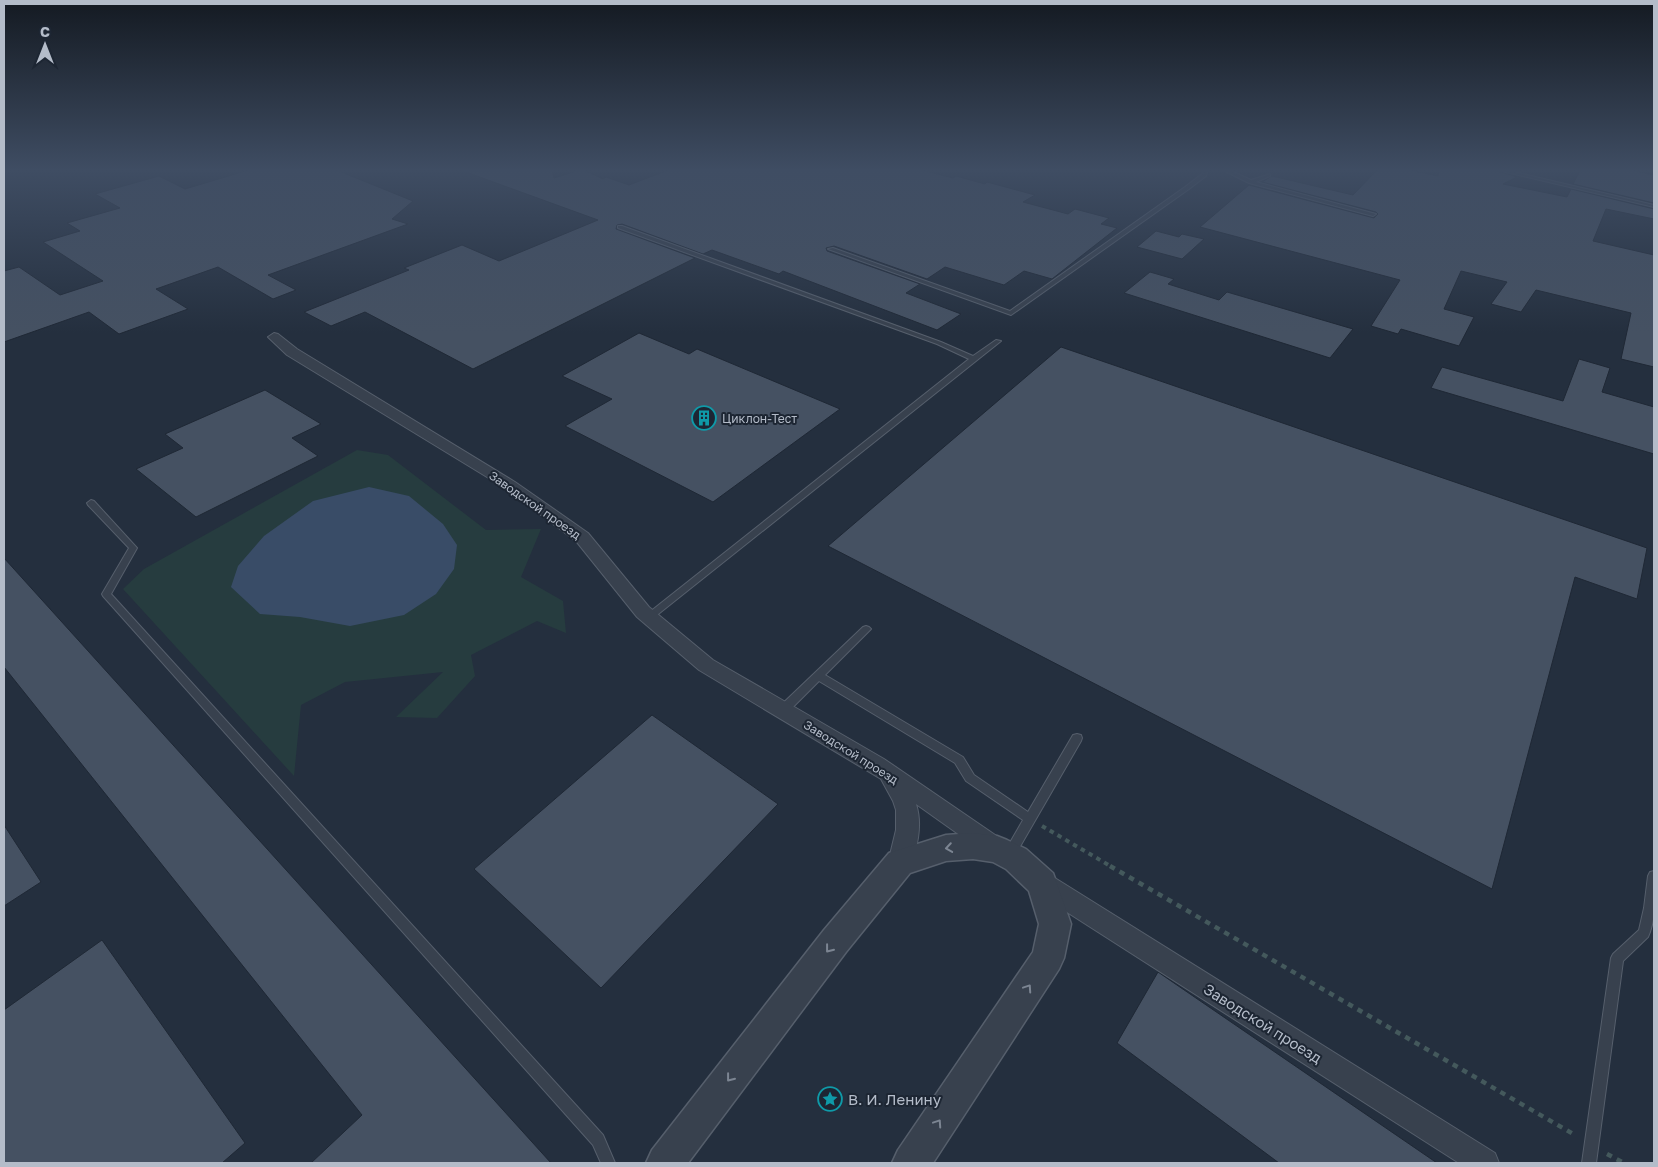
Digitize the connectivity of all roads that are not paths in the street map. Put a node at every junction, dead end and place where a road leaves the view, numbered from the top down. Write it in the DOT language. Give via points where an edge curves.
graph roads {
  1 [pos="1137,223"];
  2 [pos="620,227"];
  3 [pos="831,249"];
  4 [pos="274,337"];
  5 [pos="998,341"];
  6 [pos="973,359"];
  7 [pos="91,503"];
  8 [pos="649,617"];
  9 [pos="866,629"];
  10 [pos="818,676"];
  11 [pos="783,710"];
  12 [pos="1077,738"];
  13 [pos="877,765"];
  14 [pos="1030,819"];
  15 [pos="1003,852"];
  16 [pos="900,863"];
  17 [pos="1654,876"];
  18 [pos="1042,883"];
  19 [pos="608,1163"];
  20 [pos="665,1163"];
  21 [pos="911,1163"];
  22 [pos="1484,1163"];
  23 [pos="1589,1163"];
  1 -- 3 [label="lane" via="1011,313"];
  2 -- 6 [label="lane" via="939,343"];
  4 -- 8 [label="street, Заводской проезд" via="292,352 510,486 582,538"];
  5 -- 6 [label="lane"];
  6 -- 8 [label="lane"];
  7 -- 19 [label="lane" via="133,548 106,594 598,1140"];
  8 -- 11 [label="street, Заводской проезд" via="706,664"];
  9 -- 10 [label="lane"];
  10 -- 11 [label="lane"];
  10 -- 14 [label="lane" via="959,760 970,778"];
  11 -- 13 [label="street, Заводской проезд"];
  12 -- 14 [label="lane"];
  13 -- 15 [label="street, Заводской проезд"];
  13 -- 16 [label="street" via="901,792 908,816"];
  14 -- 15 [label="lane"];
  15 -- 16 [label="street, one-way" via="973,846 946,848"];
  15 -- 18 [label="street" via="1016,859"];
  16 -- 20 [label="street, one-way" via="835,941"];
  17 -- 23 [label="lane" via="1644,933 1617,958"];
  21 -- 18 [label="street, one-way" via="1048,958 1056,924"];
  18 -- 22 [label="street, Заводской проезд"];
}
